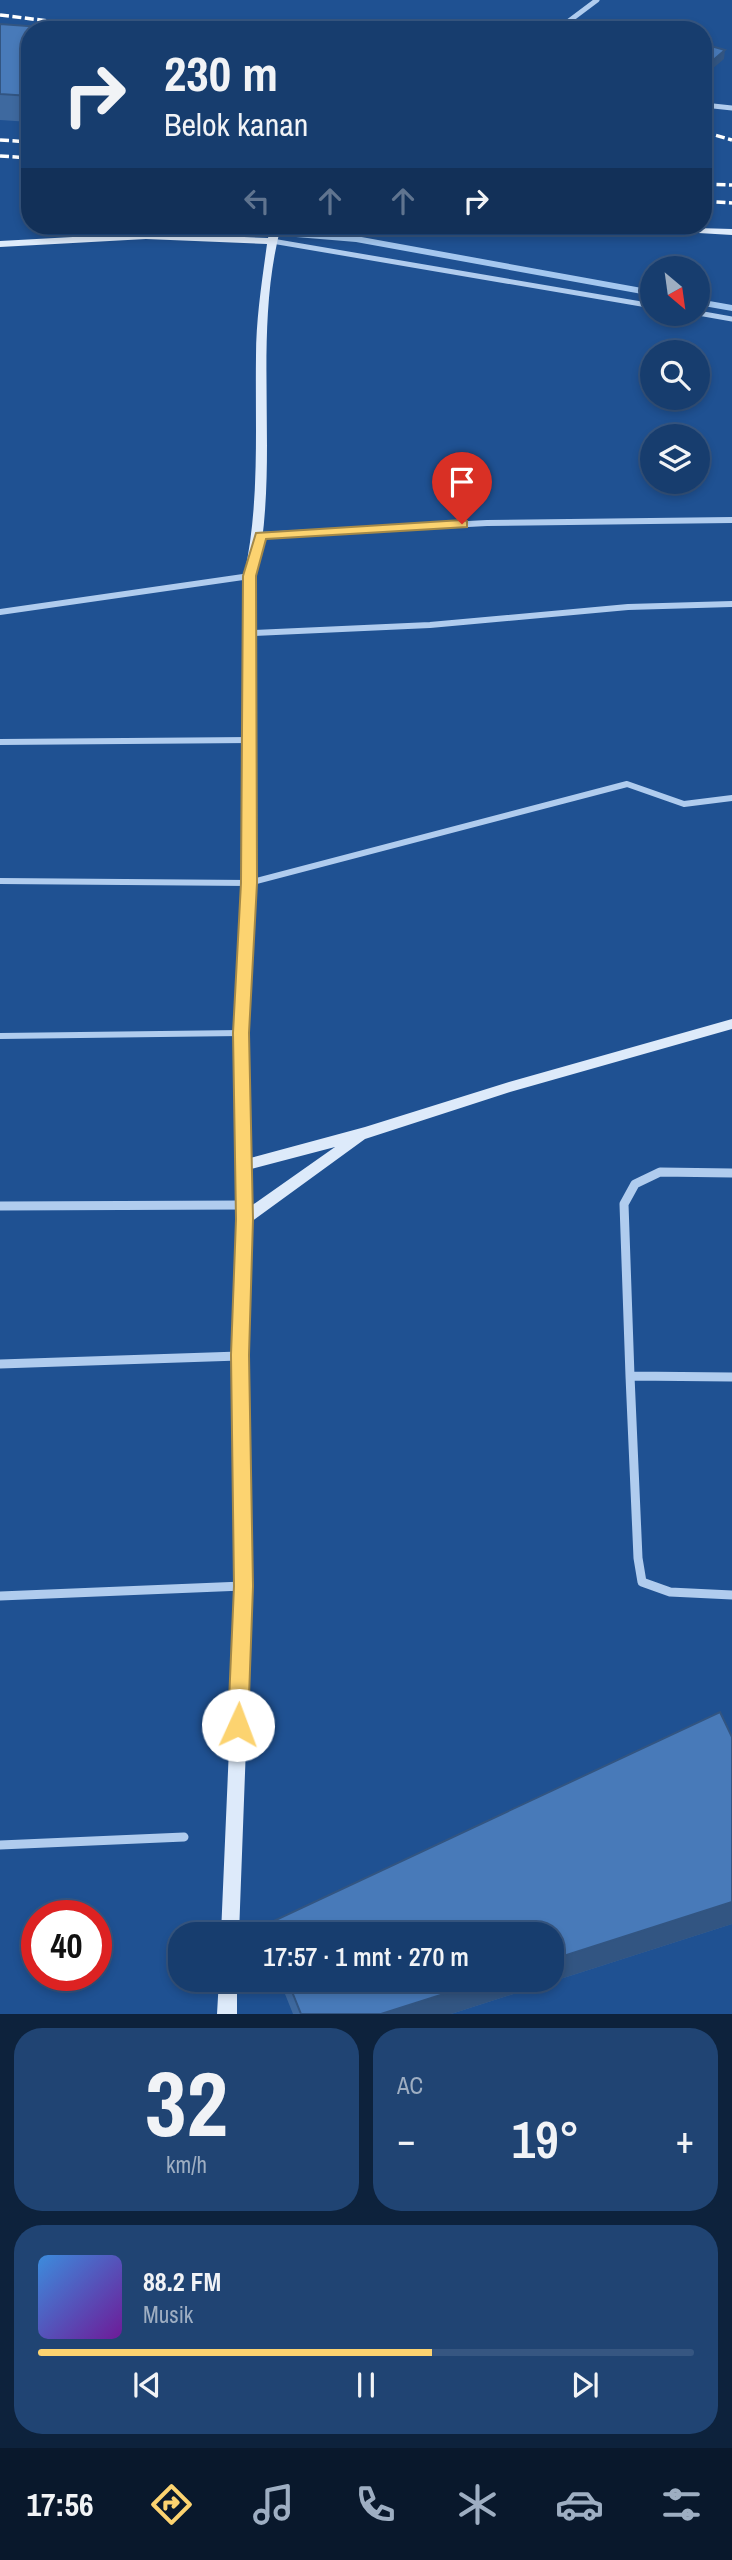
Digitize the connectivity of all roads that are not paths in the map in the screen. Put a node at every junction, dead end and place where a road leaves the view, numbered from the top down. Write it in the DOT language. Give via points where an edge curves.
graph roads {
  1 [pos="597,0"];
  2 [pos="569,21"];
  3 [pos="712,106"];
  4 [pos="732,107"];
  5 [pos="712,231"];
  6 [pos="732,232"];
  7 [pos="210,235"];
  8 [pos="274,235"];
  9 [pos="279,235"];
  10 [pos="0,244"];
  11 [pos="640,304"];
  12 [pos="710,315"];
  13 [pos="732,319"];
  14 [pos="732,520"];
  15 [pos="260,535"];
  16 [pos="250,576"];
  17 [pos="732,604"];
  18 [pos="0,612"];
  19 [pos="252,633"];
  20 [pos="251,740"];
  21 [pos="0,742"];
  22 [pos="732,798"];
  23 [pos="0,881"];
  24 [pos="249,883"];
  25 [pos="732,1024"];
  26 [pos="241,1033"];
  27 [pos="0,1035"];
  28 [pos="365,1133"];
  29 [pos="244,1165"];
  30 [pos="732,1173"];
  31 [pos="0,1206"];
  32 [pos="244,1212"];
  33 [pos="240,1355"];
  34 [pos="0,1364"];
  35 [pos="630,1376"];
  36 [pos="732,1377"];
  37 [pos="244,1586"];
  38 [pos="732,1595"];
  39 [pos="0,1596"];
  40 [pos="184,1837"];
  41 [pos="0,1845"];
  42 [pos="230,1922"];
  43 [pos="228,1992"];
  44 [pos="227,2014"];
  1 -- 2 [label="street"];
  3 -- 4 [label="street"];
  5 -- 6 [label="street"];
  7 -- 10 [label="street"];
  8 -- 15 [label="street" via="261,356 265,439"];
  9 -- 11 [label="street"];
  12 -- 13 [label="street"];
  14 -- 15 [label="street" via="487,523"];
  15 -- 16 [label="street"];
  16 -- 18 [label="street"];
  16 -- 19 [label="street"];
  17 -- 19 [label="street"];
  19 -- 20 [label="street"];
  20 -- 21 [label="street"];
  20 -- 24 [label="street"];
  22 -- 24 [label="street" via="695,806 627,784"];
  23 -- 24 [label="street"];
  24 -- 26 [label="street"];
  25 -- 28 [label="street"];
  26 -- 27 [label="street"];
  26 -- 29 [label="street"];
  28 -- 29 [label="street"];
  28 -- 32 [label="street"];
  29 -- 32 [label="street"];
  30 -- 35 [label="street" via="660,1172 635,1184 624,1204"];
  31 -- 32 [label="street"];
  32 -- 33 [label="street"];
  33 -- 34 [label="street"];
  33 -- 37 [label="street"];
  35 -- 36 [label="street"];
  35 -- 38 [label="street" via="642,1582 670,1592"];
  37 -- 39 [label="street"];
  37 -- 42 [label="street"];
  40 -- 41 [label="street"];
  43 -- 44 [label="street"];
}
